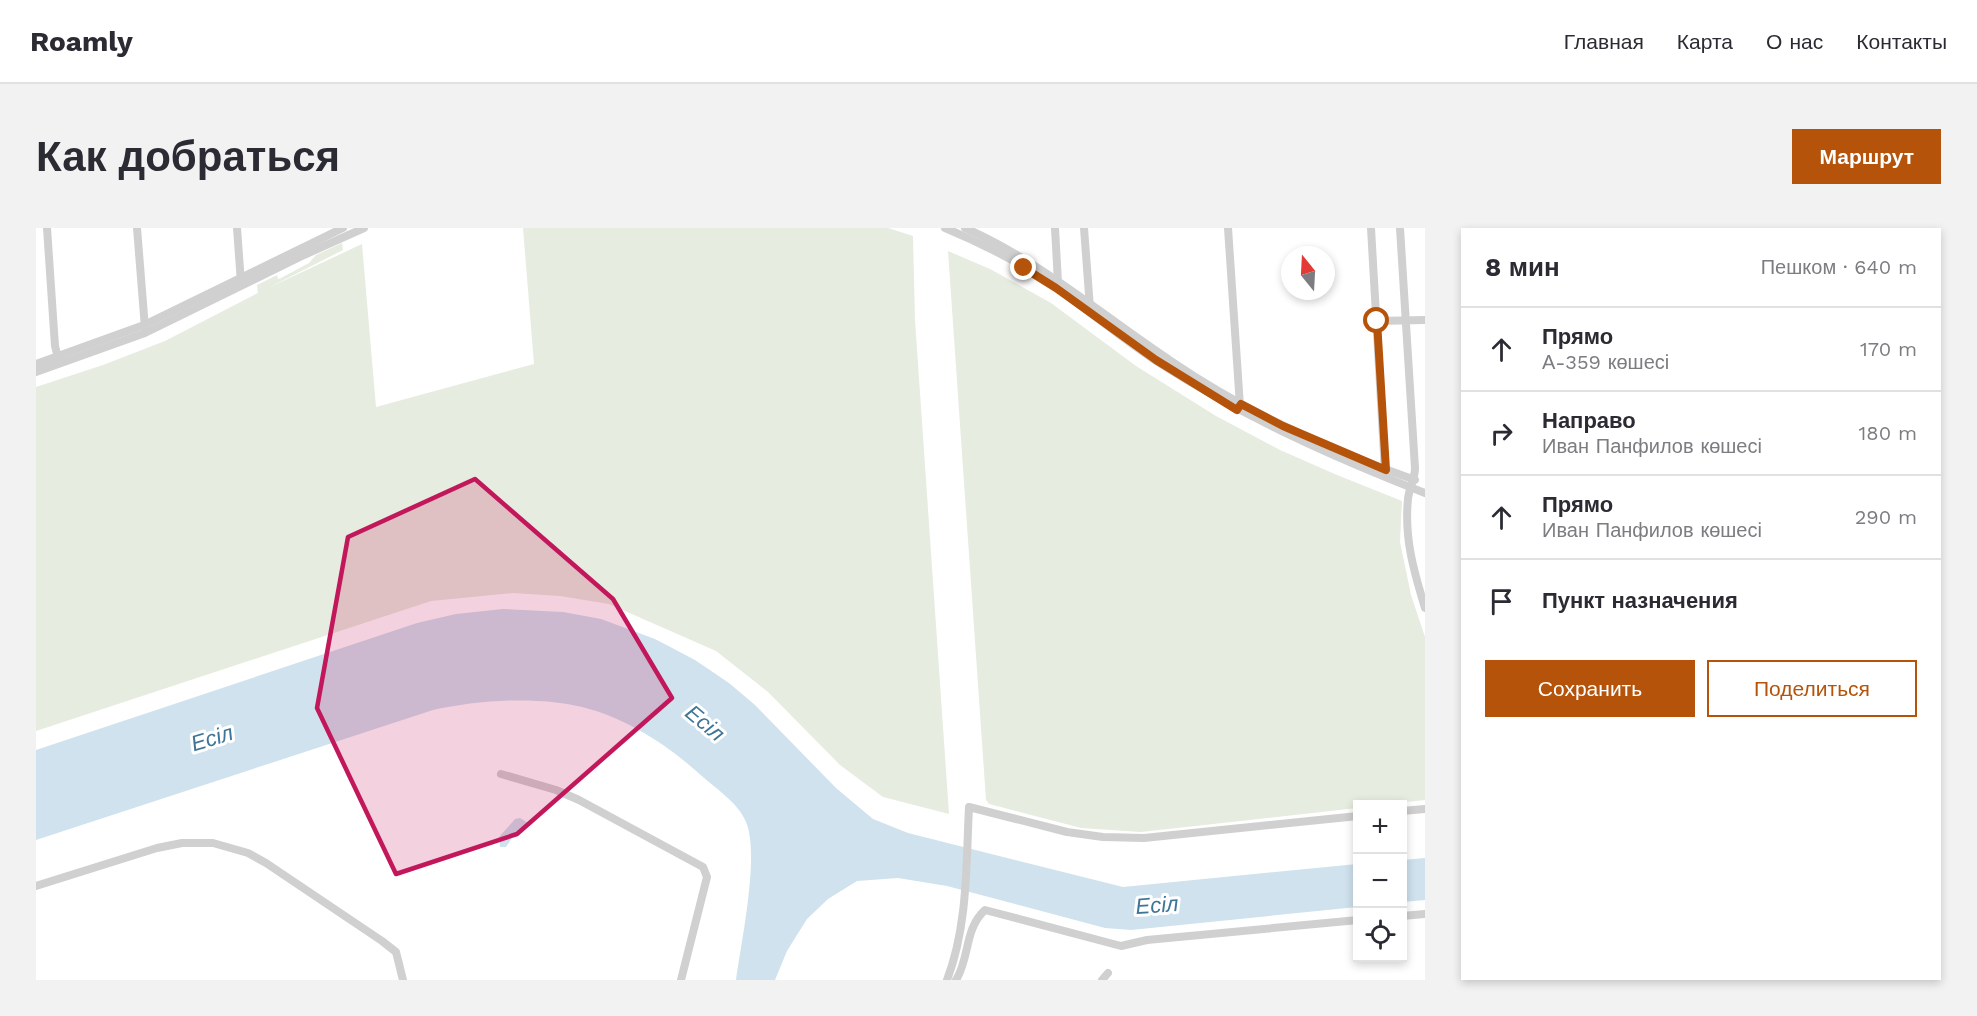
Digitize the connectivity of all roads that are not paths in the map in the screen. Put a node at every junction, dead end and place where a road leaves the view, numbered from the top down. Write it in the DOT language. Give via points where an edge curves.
graph roads {
  1 [pos="47,228"];
  2 [pos="137,228"];
  3 [pos="237,228"];
  4 [pos="343,228"];
  5 [pos="364,228"];
  6 [pos="945,228"];
  7 [pos="965,228"];
  8 [pos="1055,228"];
  9 [pos="1084,228"];
  10 [pos="1228,228"];
  11 [pos="1371,228"];
  12 [pos="1400,228"];
  13 [pos="241,283"];
  14 [pos="1057,284"];
  15 [pos="1090,309"];
  16 [pos="1425,320"];
  17 [pos="1377,321"];
  18 [pos="1406,321"];
  19 [pos="145,329"];
  20 [pos="59,361"];
  21 [pos="36,364"];
  22 [pos="36,372"];
  23 [pos="1239,407"];
  24 [pos="1384,473"];
  25 [pos="1415,480"];
  26 [pos="1411,488"];
  27 [pos="1425,493"];
  28 [pos="1425,608"];
  29 [pos="501,774"];
  30 [pos="1425,809"];
  31 [pos="1407,811"];
  32 [pos="1353,817"];
  33 [pos="36,886"];
  34 [pos="1425,914"];
  35 [pos="1407,916"];
  36 [pos="1353,920"];
  37 [pos="1108,973"];
  38 [pos="403,980"];
  39 [pos="681,980"];
  40 [pos="947,980"];
  41 [pos="956,980"];
  42 [pos="1102,980"];
  1 -- 20 [label="street"];
  2 -- 19 [label="street"];
  3 -- 13 [label="street"];
  4 -- 13 [label="street"];
  5 -- 13 [label="street"];
  6 -- 14 [label="street"];
  7 -- 14 [label="street" via="1017,255"];
  8 -- 14 [label="street"];
  9 -- 15 [label="street"];
  10 -- 23 [label="street"];
  11 -- 17 [label="street"];
  12 -- 18 [label="street"];
  13 -- 19 [label="street"];
  14 -- 15 [label="street"];
  15 -- 23 [label="street" via="1156,360"];
  16 -- 18 [label="street"];
  17 -- 18 [label="street"];
  17 -- 24 [label="street"];
  18 -- 25 [label="street"];
  19 -- 20 [label="street"];
  20 -- 21 [label="street"];
  20 -- 22 [label="street"];
  23 -- 24 [label="street" via="1286,435"];
  24 -- 25 [label="street"];
  24 -- 26 [label="street"];
  25 -- 26 [label="street"];
  26 -- 27 [label="street"];
  26 -- 28 [label="street" via="1408,548"];
  29 -- 39 [label="street" via="579,800 703,867 707,877"];
  30 -- 31 [label="street"];
  32 -- 40 [label="street" via="1144,838 1103,837 969,807 963,908 957,949"];
  33 -- 38 [label="street" via="156,848 213,843 249,853 382,941 396,952"];
  34 -- 35 [label="street"];
  36 -- 41 [label="street" via="1147,940 1121,946 985,910 971,930 962,971"];
  37 -- 42 [label="street"];
}
